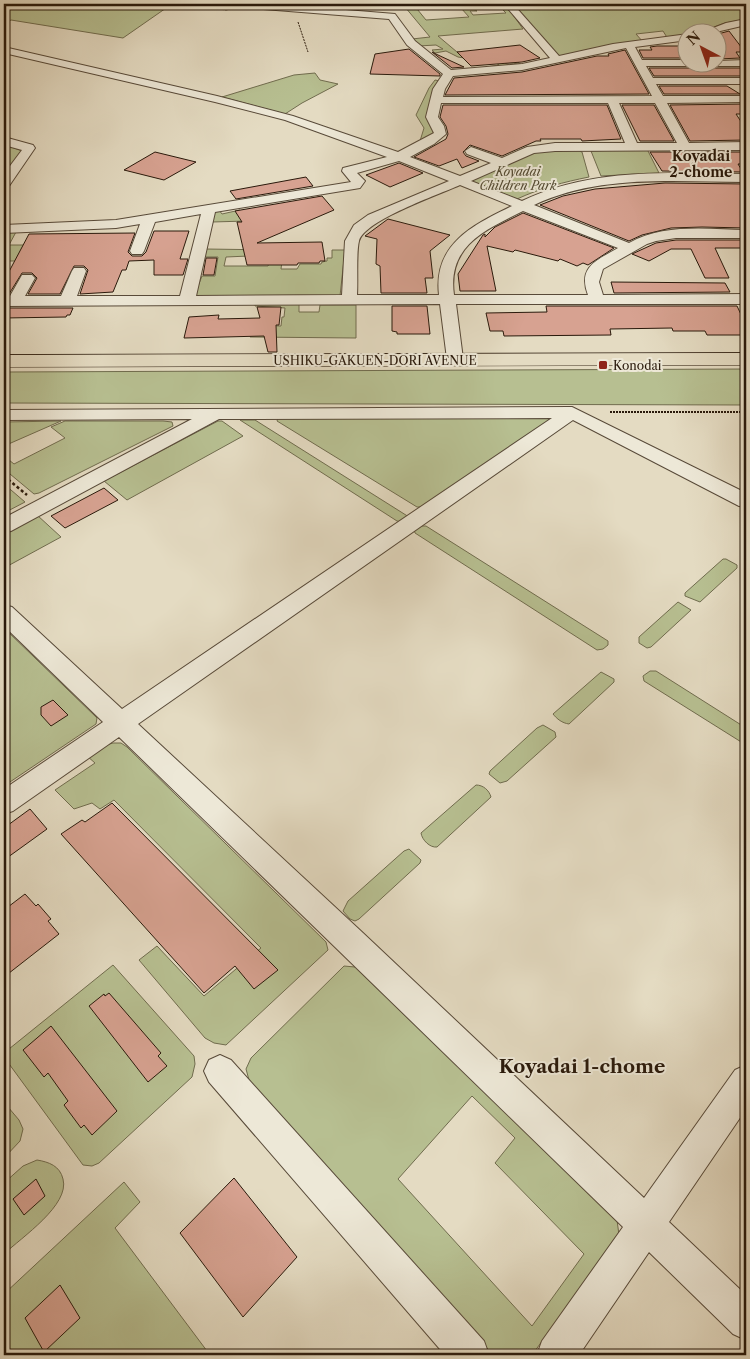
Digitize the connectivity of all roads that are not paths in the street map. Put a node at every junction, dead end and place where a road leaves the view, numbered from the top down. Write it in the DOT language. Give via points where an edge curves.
graph roads {
  1 [pos="240,4"];
  2 [pos="355,4"];
  3 [pos="478,4"];
  4 [pos="508,4"];
  5 [pos="462,5"];
  6 [pos="346,12"];
  7 [pos="374,22"];
  8 [pos="746,22"];
  9 [pos="399,24"];
  10 [pos="728,25"];
  11 [pos="678,39"];
  12 [pos="629,46"];
  13 [pos="4,50"];
  14 [pos="558,60"];
  15 [pos="638,63"];
  16 [pos="746,63"];
  17 [pos="449,73"];
  18 [pos="648,81"];
  19 [pos="746,81"];
  20 [pos="499,87"];
  21 [pos="746,99"];
  22 [pos="436,100"];
  23 [pos="503,100"];
  24 [pos="612,100"];
  25 [pos="659,100"];
  26 [pos="4,141"];
  27 [pos="685,146"];
  28 [pos="746,146"];
  29 [pos="633,147"];
  30 [pos="471,151"];
  31 [pos="400,157"];
  32 [pos="588,158"];
  33 [pos="501,162"];
  34 [pos="651,179"];
  35 [pos="459,180"];
  36 [pos="741,182"];
  37 [pos="4,183"];
  38 [pos="607,185"];
  39 [pos="659,194"];
  40 [pos="523,205"];
  41 [pos="209,209"];
  42 [pos="149,219"];
  43 [pos="4,229"];
  44 [pos="746,234"];
  45 [pos="630,248"];
  46 [pos="137,251"];
  47 [pos="79,271"];
  48 [pos="27,278"];
  49 [pos="746,299"];
  50 [pos="187,300"];
  51 [pos="349,300"];
  52 [pos="447,300"];
  53 [pos="597,300"];
  54 [pos="9,301"];
  55 [pos="68,301"];
  56 [pos="746,346"];
  57 [pos="4,348"];
  58 [pos="454,353"];
  59 [pos="746,359"];
  60 [pos="4,361"];
  61 [pos="572,412"];
  62 [pos="216,414"];
  63 [pos="4,415"];
  64 [pos="746,501"];
  65 [pos="4,526"];
  66 [pos="4,612"];
  67 [pos="119,724"];
  68 [pos="4,803"];
  69 [pos="220,1071"];
  70 [pos="746,1080"];
  71 [pos="647,1225"];
  72 [pos="746,1320"];
  73 [pos="470,1355"];
  74 [pos="556,1355"];
  1 -- 6 [label="street"];
  2 -- 6 [label="street"];
  3 -- 5 [label="street"];
  4 -- 14 [label="street"];
  6 -- 9 [label="street" via="392,16"];
  7 -- 9 [label="street"];
  8 -- 10 [label="street"];
  9 -- 17 [label="street" via="418,50"];
  11 -- 12 [label="street"];
  12 -- 14 [label="street"];
  12 -- 15 [label="street"];
  13 -- 31 [label="street" via="289,118"];
  14 -- 17 [label="street" via="515,68"];
  15 -- 16 [label="street"];
  15 -- 18 [label="street"];
  17 -- 22 [label="street"];
  18 -- 19 [label="street"];
  18 -- 25 [label="street"];
  20 -- 23 [label="street"];
  21 -- 25 [label="street" via="710,103"];
  22 -- 23 [label="street"];
  22 -- 31 [label="street" via="432,117 440,134"];
  23 -- 24 [label="street"];
  24 -- 25 [label="street"];
  24 -- 29 [label="street"];
  25 -- 27 [label="street"];
  26 -- 37 [label="street" via="30,148"];
  27 -- 28 [label="street"];
  27 -- 29 [label="street"];
  29 -- 32 [label="street"];
  30 -- 33 [label="street"];
  31 -- 35 [label="street"];
  31 -- 41 [label="street" via="348,171 358,181 355,185 267,205"];
  32 -- 33 [label="street" via="531,150"];
  32 -- 38 [label="street"];
  33 -- 35 [label="street"];
  34 -- 36 [label="street"];
  34 -- 38 [label="street"];
  34 -- 39 [label="street"];
  35 -- 40 [label="street"];
  35 -- 51 [label="street" via="373,218 359,228 352,241"];
  38 -- 40 [label="street" via="561,190"];
  40 -- 45 [label="street"];
  40 -- 52 [label="street" via="479,227 457,246 446,271"];
  41 -- 42 [label="street"];
  41 -- 50 [label="street"];
  42 -- 43 [label="street" via="116,224"];
  42 -- 46 [label="street"];
  44 -- 45 [label="street" via="666,235"];
  45 -- 53 [label="street" via="592,272"];
  47 -- 55 [label="street"];
  48 -- 54 [label="street"];
  49 -- 53 [label="street"];
  50 -- 51 [label="street"];
  50 -- 55 [label="street"];
  51 -- 52 [label="street"];
  52 -- 53 [label="street"];
  52 -- 58 [label="street"];
  54 -- 55 [label="street"];
  56 -- 58 [label="highway, USHIKU-GAKUEN-DORI AVENUE"];
  57 -- 58 [label="highway, USHIKU-GAKUEN-DORI AVENUE"];
  58 -- 59 [label="highway, USHIKU-GAKUEN-DORI AVENUE"];
  58 -- 60 [label="highway, USHIKU-GAKUEN-DORI AVENUE"];
  61 -- 62 [label="street"];
  61 -- 64 [label="street"];
  61 -- 67 [label="street"];
  62 -- 63 [label="street"];
  62 -- 65 [label="street"];
  66 -- 67 [label="street"];
  67 -- 68 [label="street"];
  67 -- 71 [label="street"];
  69 -- 73 [label="street"];
  70 -- 71 [label="street"];
  71 -- 72 [label="street"];
  71 -- 74 [label="street"];
}
